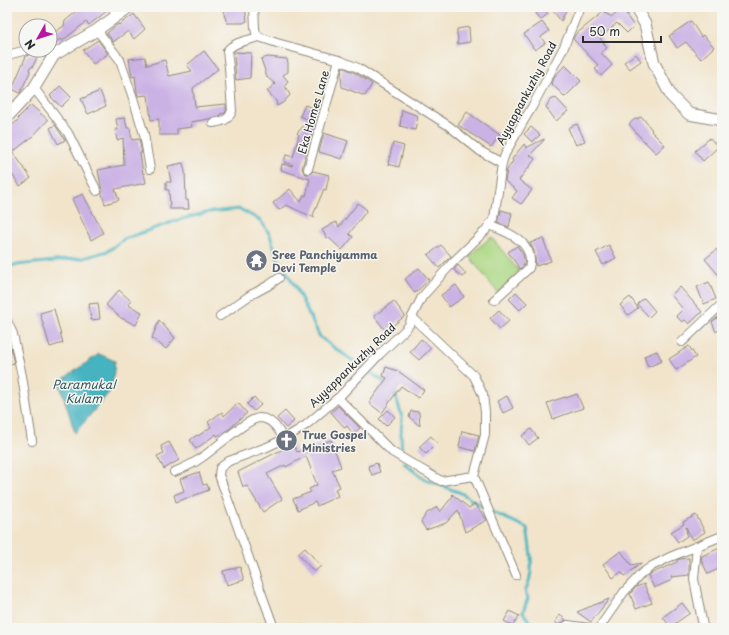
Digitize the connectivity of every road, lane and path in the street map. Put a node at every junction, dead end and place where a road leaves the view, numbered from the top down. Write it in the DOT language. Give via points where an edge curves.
graph roads {
  1 [pos="129,7"];
  2 [pos="254,7"];
  3 [pos="580,7"];
  4 [pos="635,7"];
  5 [pos="114,11"];
  6 [pos="97,30"];
  7 [pos="258,37"];
  8 [pos="18,52"];
  9 [pos="58,53"];
  10 [pos="7,55"];
  11 [pos="52,58"];
  12 [pos="338,60"];
  13 [pos="34,88"];
  14 [pos="7,117"];
  15 [pos="722,120"];
  16 [pos="213,123"];
  17 [pos="502,163"];
  18 [pos="150,168"];
  19 [pos="308,169"];
  20 [pos="97,191"];
  21 [pos="489,225"];
  22 [pos="279,278"];
  23 [pos="494,300"];
  24 [pos="722,304"];
  25 [pos="220,316"];
  26 [pos="412,317"];
  27 [pos="7,321"];
  28 [pos="682,342"];
  29 [pos="338,398"];
  30 [pos="284,439"];
  31 [pos="32,441"];
  32 [pos="174,472"];
  33 [pos="474,476"];
  34 [pos="722,536"];
  35 [pos="697,546"];
  36 [pos="516,575"];
  37 [pos="566,626"];
  38 [pos="274,628"];
  39 [pos="589,628"];
  40 [pos="599,628"];
  41 [pos="705,628"];
  1 -- 5 [label="street"];
  2 -- 7 [label="street"];
  3 -- 17 [label="street, Ayyappankuzhy Road" via="564,47"];
  4 -- 15 [label="street" via="645,24 654,63 671,96 689,114"];
  5 -- 6 [label="street"];
  6 -- 9 [label="street"];
  6 -- 18 [label="street" via="120,60 144,134"];
  7 -- 12 [label="street"];
  7 -- 16 [label="street" via="227,51 232,111 227,119"];
  8 -- 10 [label="street"];
  11 -- 13 [label="street"];
  12 -- 17 [label="street" via="358,68 391,88 449,126 480,151"];
  12 -- 19 [label="street, Eka Homes Lane"];
  13 -- 14 [label="street"];
  13 -- 20 [label="street" via="68,133"];
  17 -- 21 [label="street, Ayyappankuzhy Road" via="494,219"];
  21 -- 23 [label="street" via="518,239 530,254 531,262 529,268"];
  21 -- 26 [label="street, Ayyappankuzhy Road" via="422,297"];
  22 -- 25 [label="street"];
  24 -- 28 [label="street"];
  26 -- 29 [label="street, Ayyappankuzhy Road" via="405,330"];
  26 -- 33 [label="street" via="474,376 483,395 484,435"];
  27 -- 31 [label="street" via="13,334 22,376"];
  29 -- 30 [label="street, Ayyappankuzhy Road" via="306,425"];
  29 -- 33 [label="street" via="392,452 441,481"];
  30 -- 32 [label="street" via="269,420 254,419 202,458"];
  30 -- 38 [label="street, Ayyappankuzhy Road" via="229,461 220,468 219,475"];
  33 -- 36 [label="street"];
  34 -- 35 [label="street"];
  35 -- 40 [label="street" via="670,557 642,573 624,592"];
  35 -- 41 [label="street" via="694,579"];
  37 -- 39 [label="street"];
}
